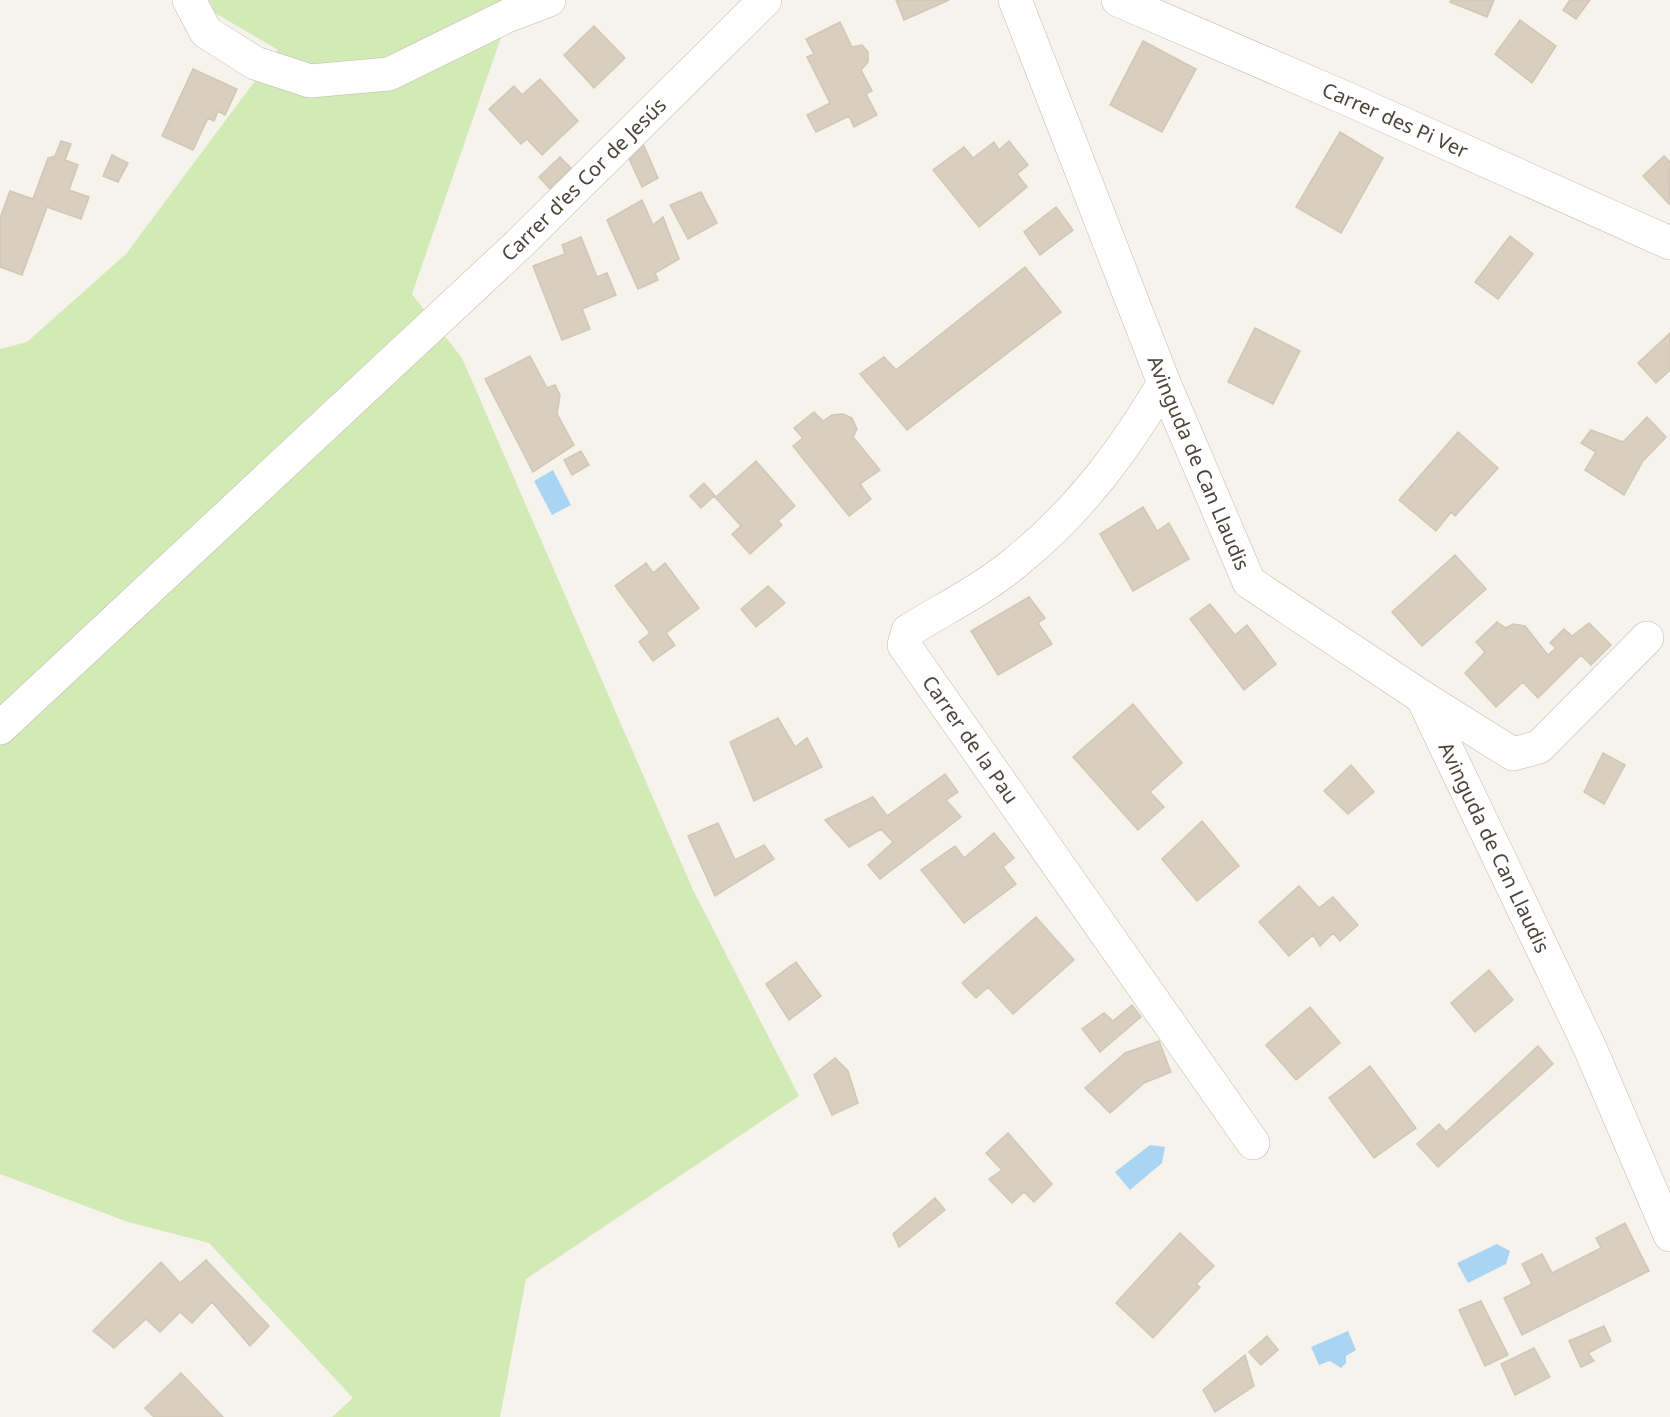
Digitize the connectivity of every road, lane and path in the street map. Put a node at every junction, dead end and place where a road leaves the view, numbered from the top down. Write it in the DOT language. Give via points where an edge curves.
graph roads {
  1 [pos="189,0"];
  2 [pos="549,0"];
  3 [pos="765,0"];
  4 [pos="1015,0"];
  5 [pos="1118,0"];
  6 [pos="1670,243"];
  7 [pos="1164,383"];
  8 [pos="1647,638"];
  9 [pos="1422,697"];
  10 [pos="0,728"];
  11 [pos="1253,1143"];
  12 [pos="1670,1235"];
  1 -- 2 [label="street" via="206,32 255,63 310,81 389,74 507,16"];
  3 -- 10 [label="street, Carrer d'es Cor de Jesús" via="518,245"];
  4 -- 7 [label="street, Avinguda de Can Llaudis"];
  5 -- 6 [label="street, Carrer des Pi Ver"];
  7 -- 9 [label="street, Avinguda de Can Llaudis" via="1249,582"];
  7 -- 11 [label="street, Carrer de la Pau" via="1130,441 1061,523 1015,563 908,631 904,645"];
  8 -- 9 [label="street" via="1539,747 1530,750 1513,754"];
  9 -- 12 [label="street, Avinguda de Can Llaudis" via="1590,1048"];
}
